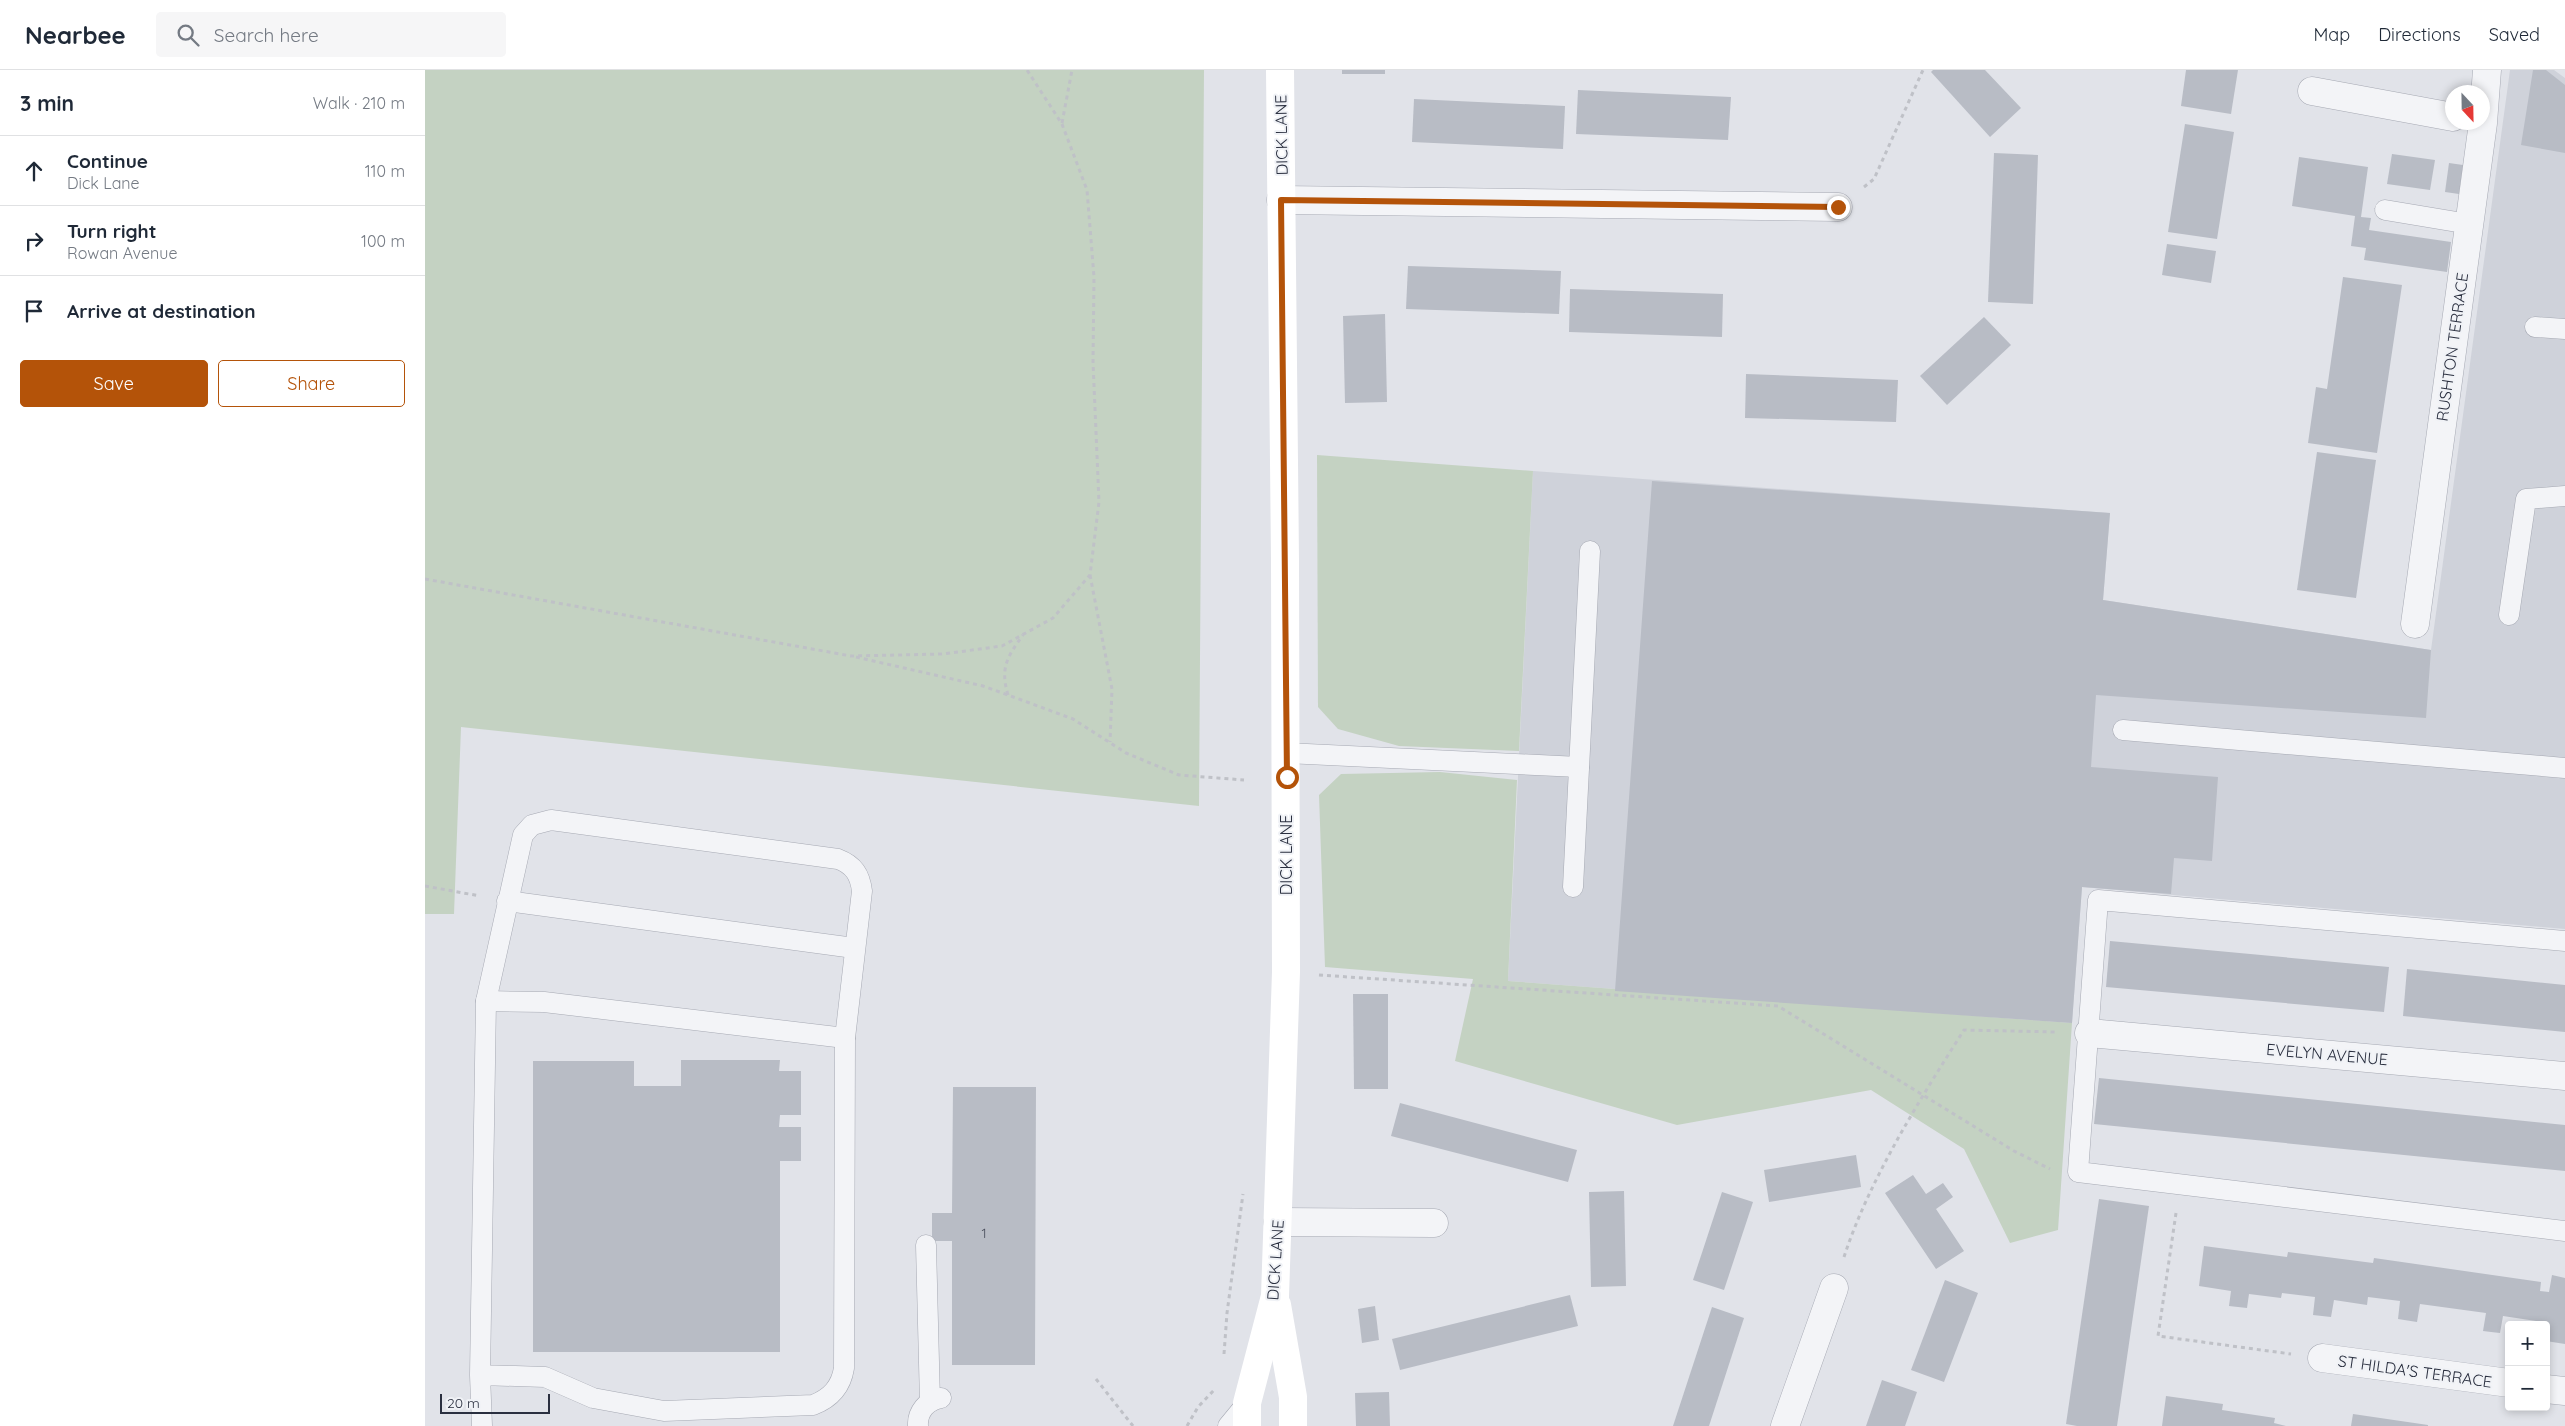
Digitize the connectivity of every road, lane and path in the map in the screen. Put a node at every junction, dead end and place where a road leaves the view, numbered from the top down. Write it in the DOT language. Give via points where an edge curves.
graph roads {
  1 [pos="1027,70"];
  2 [pos="1072,70"];
  3 [pos="1280,70"];
  4 [pos="1923,70"];
  5 [pos="2487,70"];
  6 [pos="2486,85"];
  7 [pos="2312,92"];
  8 [pos="2445,116"];
  9 [pos="1062,124"];
  10 [pos="2481,130"];
  11 [pos="1281,200"];
  12 [pos="1838,207"];
  13 [pos="2385,210"];
  14 [pos="2469,224"];
  15 [pos="2535,327"];
  16 [pos="2565,329"];
  17 [pos="2565,496"];
  18 [pos="1590,551"];
  19 [pos="1090,576"];
  20 [pos="425,579"];
  21 [pos="2509,615"];
  22 [pos="2415,624"];
  23 [pos="1023,635"];
  24 [pos="851,656"];
  25 [pos="1009,695"];
  26 [pos="2123,730"];
  27 [pos="1110,742"];
  28 [pos="1286,753"];
  29 [pos="1579,766"];
  30 [pos="2565,768"];
  31 [pos="1244,780"];
  32 [pos="425,886"];
  33 [pos="1573,887"];
  34 [pos="507,901"];
  35 [pos="2565,941"];
  36 [pos="854,948"];
  37 [pos="1287,972"];
  38 [pos="486,1001"];
  39 [pos="2089,1033"];
  40 [pos="845,1038"];
  41 [pos="2565,1076"];
  42 [pos="1923,1095"];
  43 [pos="2078,1172"];
  44 [pos="2180,1185"];
  45 [pos="1278,1222"];
  46 [pos="1435,1223"];
  47 [pos="2565,1231"];
  48 [pos="925,1245"];
  49 [pos="1833,1288"];
  50 [pos="1275,1296"];
  51 [pos="2322,1358"];
  52 [pos="480,1375"];
  53 [pos="1096,1379"];
  54 [pos="2505,1383"];
  55 [pos="2550,1389"];
  56 [pos="2565,1391"];
  57 [pos="1198,1408"];
  58 [pos="1247,1415"];
  59 [pos="483,1426"];
  60 [pos="918,1426"];
  61 [pos="1133,1426"];
  62 [pos="1187,1426"];
  63 [pos="1228,1426"];
  64 [pos="1293,1426"];
  65 [pos="1785,1426"];
  1 -- 9 [label="path"];
  2 -- 9 [label="path"];
  3 -- 11 [label="street, DICK LANE"];
  4 -- 12 [label="path" via="1874,179"];
  5 -- 6 [label="street, RUSHTON TERRACE"];
  7 -- 8 [label="street"];
  9 -- 19 [label="path" via="1087,190 1095,277 1093,362 1099,502"];
  10 -- 14 [label="street, RUSHTON TERRACE"];
  11 -- 12 [label="street"];
  11 -- 28 [label="street, DICK LANE"];
  13 -- 14 [label="lane"];
  14 -- 22 [label="street, RUSHTON TERRACE"];
  15 -- 16 [label="lane"];
  17 -- 21 [label="lane" via="2526,499"];
  18 -- 29 [label="lane"];
  19 -- 23 [label="path" via="1053,618"];
  19 -- 27 [label="path" via="1113,690"];
  20 -- 24 [label="path"];
  23 -- 24 [label="path" via="1002,646 943,654"];
  23 -- 25 [label="path" via="1007,658 1004,680"];
  24 -- 25 [label="path" via="983,686"];
  25 -- 27 [label="path" via="1073,719"];
  26 -- 30 [label="lane"];
  27 -- 31 [label="path" via="1127,753 1179,775"];
  28 -- 29 [label="lane"];
  28 -- 37 [label="street, DICK LANE"];
  29 -- 33 [label="lane"];
  32 -- 34 [label="path"];
  34 -- 36 [label="lane"];
  34 -- 36 [label="lane" via="523,835 532,825 544,820 819,856 845,862 859,877 861,891"];
  34 -- 38 [label="lane"];
  35 -- 39 [label="lane" via="2098,900"];
  36 -- 40 [label="lane"];
  37 -- 42 [label="path" via="1778,1006"];
  37 -- 45 [label="street, DICK LANE"];
  38 -- 40 [label="lane" via="544,1002"];
  38 -- 52 [label="lane"];
  39 -- 41 [label="street, EVELYN AVENUE"];
  39 -- 42 [label="path" via="1965,1030"];
  39 -- 43 [label="lane"];
  40 -- 52 [label="lane" via="844,1368 843,1378 831,1395 813,1405 664,1411 593,1398 545,1377"];
  42 -- 43 [label="path" via="2063,1176"];
  42 -- 49 [label="path" via="1855,1223"];
  43 -- 44 [label="lane"];
  44 -- 47 [label="lane"];
  44 -- 51 [label="path" via="2158,1336"];
  45 -- 46 [label="street"];
  45 -- 50 [label="street, DICK LANE"];
  48 -- 60 [label="lane" via="937,1400 920,1412"];
  49 -- 65 [label="street"];
  50 -- 58 [label="street, DICK LANE"];
  50 -- 64 [label="street" via="1293,1397"];
  51 -- 54 [label="street, ST HILDA'S TERRACE"];
  52 -- 59 [label="lane"];
  53 -- 61 [label="path"];
  55 -- 56 [label="street"];
  57 -- 62 [label="path"];
  58 -- 63 [label="lane"];
}
